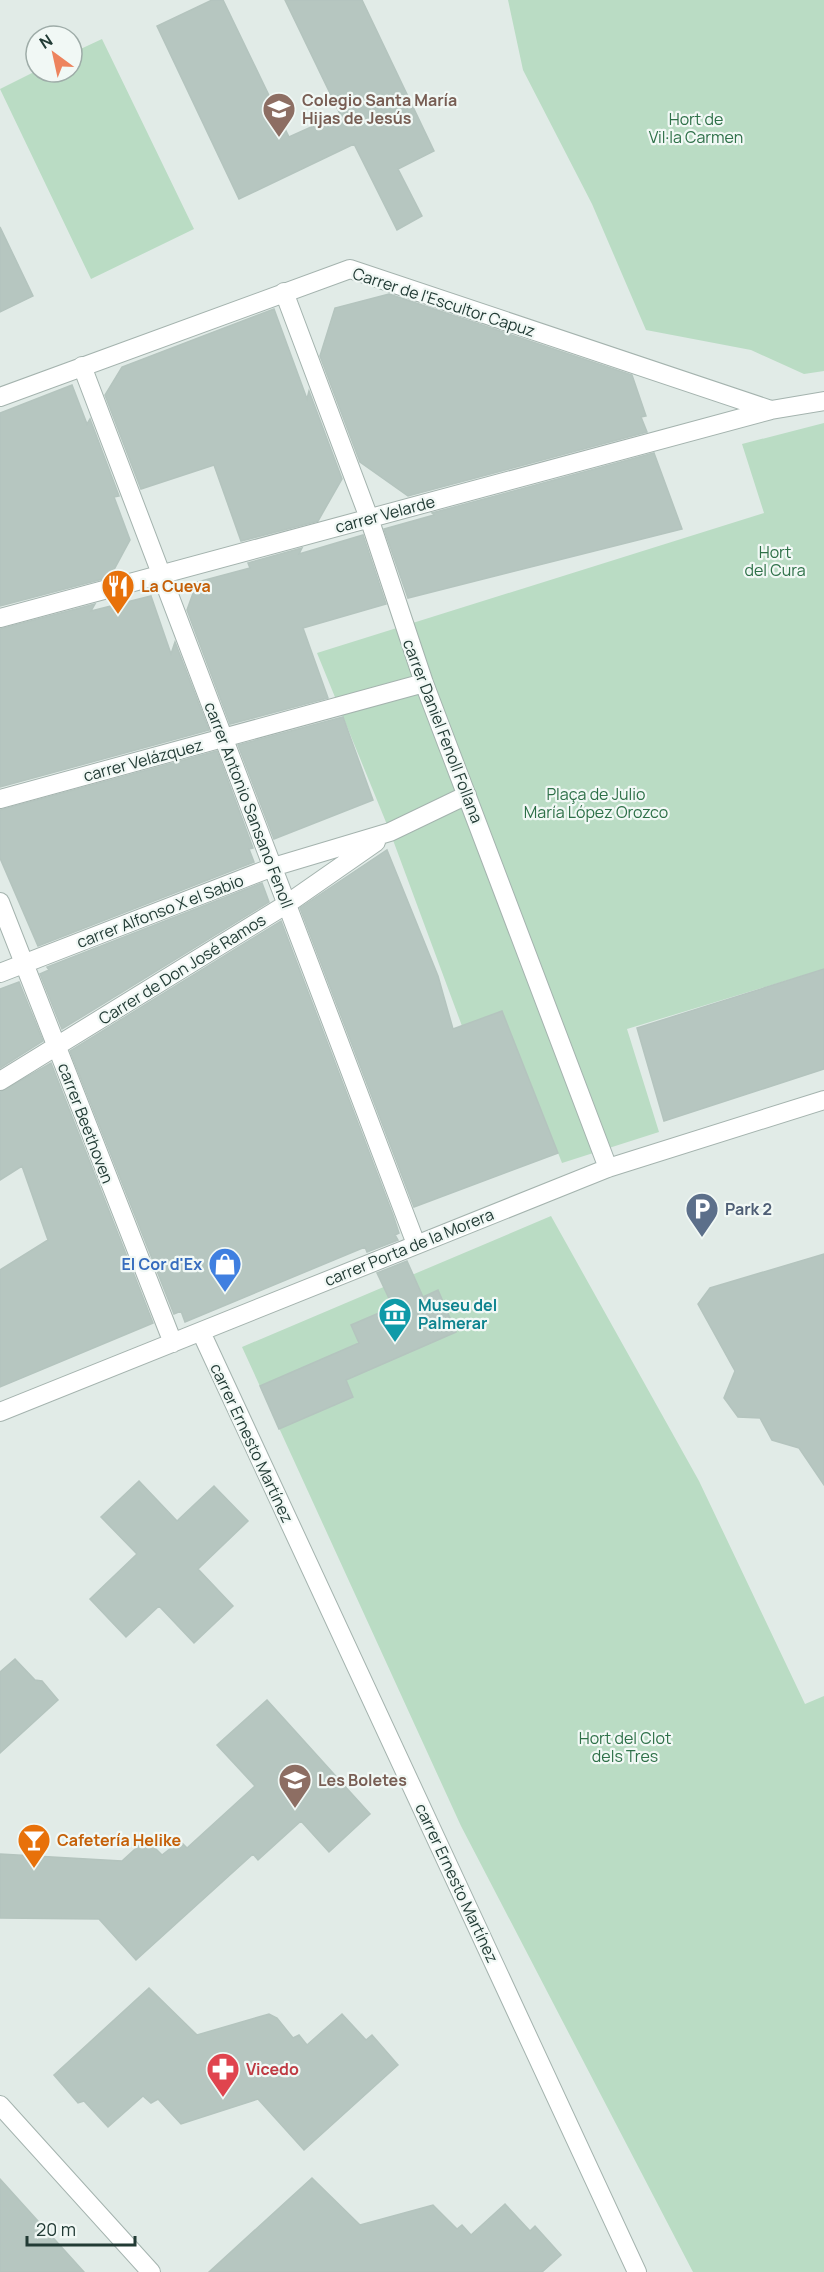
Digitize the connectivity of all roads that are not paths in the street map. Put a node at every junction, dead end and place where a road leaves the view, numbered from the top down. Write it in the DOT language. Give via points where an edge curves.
graph roads {
  1 [pos="284,292"];
  2 [pos="82,366"];
  3 [pos="0,397"];
  4 [pos="824,401"];
  5 [pos="771,410"];
  6 [pos="369,518"];
  7 [pos="161,574"];
  8 [pos="0,618"];
  9 [pos="424,683"];
  10 [pos="224,738"];
  11 [pos="467,795"];
  12 [pos="0,799"];
  13 [pos="390,832"];
  14 [pos="273,867"];
  15 [pos="0,902"];
  16 [pos="287,904"];
  17 [pos="24,963"];
  18 [pos="0,973"];
  19 [pos="56,1046"];
  20 [pos="0,1081"];
  21 [pos="824,1100"];
  22 [pos="608,1168"];
  23 [pos="416,1244"];
  24 [pos="201,1332"];
  25 [pos="173,1343"];
  26 [pos="0,1412"];
  27 [pos="0,2105"];
  28 [pos="151,2272"];
  29 [pos="637,2272"];
  1 -- 2 [label="street, Carrer de l'Escultor Capuz"];
  1 -- 5 [label="street, Carrer de l'Escultor Capuz" via="350,269"];
  1 -- 6 [label="street, carrer Daniel Fenoll Follana"];
  2 -- 3 [label="street, Carrer de l'Escultor Capuz"];
  2 -- 7 [label="street, carrer Antonio Sansano Fenoll"];
  4 -- 5 [label="street, Carrer de l'Escultor Capuz"];
  5 -- 6 [label="street, carrer Velarde"];
  6 -- 7 [label="street, carrer Velarde"];
  6 -- 9 [label="street, carrer Daniel Fenoll Follana"];
  7 -- 8 [label="street, carrer Velarde"];
  7 -- 10 [label="street, carrer Antonio Sansano Fenoll"];
  9 -- 10 [label="street, carrer Velázquez"];
  9 -- 11 [label="street, carrer Daniel Fenoll Follana"];
  10 -- 12 [label="street, carrer Velázquez"];
  10 -- 14 [label="street, carrer Antonio Sansano Fenoll"];
  11 -- 13 [label="street"];
  11 -- 22 [label="street, carrer Daniel Fenoll Follana"];
  13 -- 14 [label="street, carrer Alfonso X el Sabio"];
  13 -- 16 [label="street, Carrer de Don José Ramos"];
  14 -- 16 [label="street, carrer Antonio Sansano Fenoll"];
  14 -- 17 [label="street, carrer Alfonso X el Sabio"];
  15 -- 17 [label="street, carrer Beethoven"];
  16 -- 19 [label="street, Carrer de Don José Ramos"];
  16 -- 23 [label="street, carrer Antonio Sansano Fenoll"];
  17 -- 18 [label="street, carrer Alfonso X el Sabio"];
  17 -- 19 [label="street, carrer Beethoven"];
  19 -- 20 [label="street, Carrer de Don José Ramos"];
  19 -- 25 [label="street, carrer Beethoven"];
  21 -- 22 [label="street, carrer Porta de la Morera"];
  22 -- 23 [label="street, carrer Porta de la Morera"];
  23 -- 24 [label="street, carrer Porta de la Morera"];
  24 -- 25 [label="street, carrer Porta de la Morera"];
  24 -- 29 [label="street, carrer Ernesto Martínez"];
  25 -- 26 [label="street, carrer Porta de la Morera"];
  27 -- 28 [label="street"];
}
